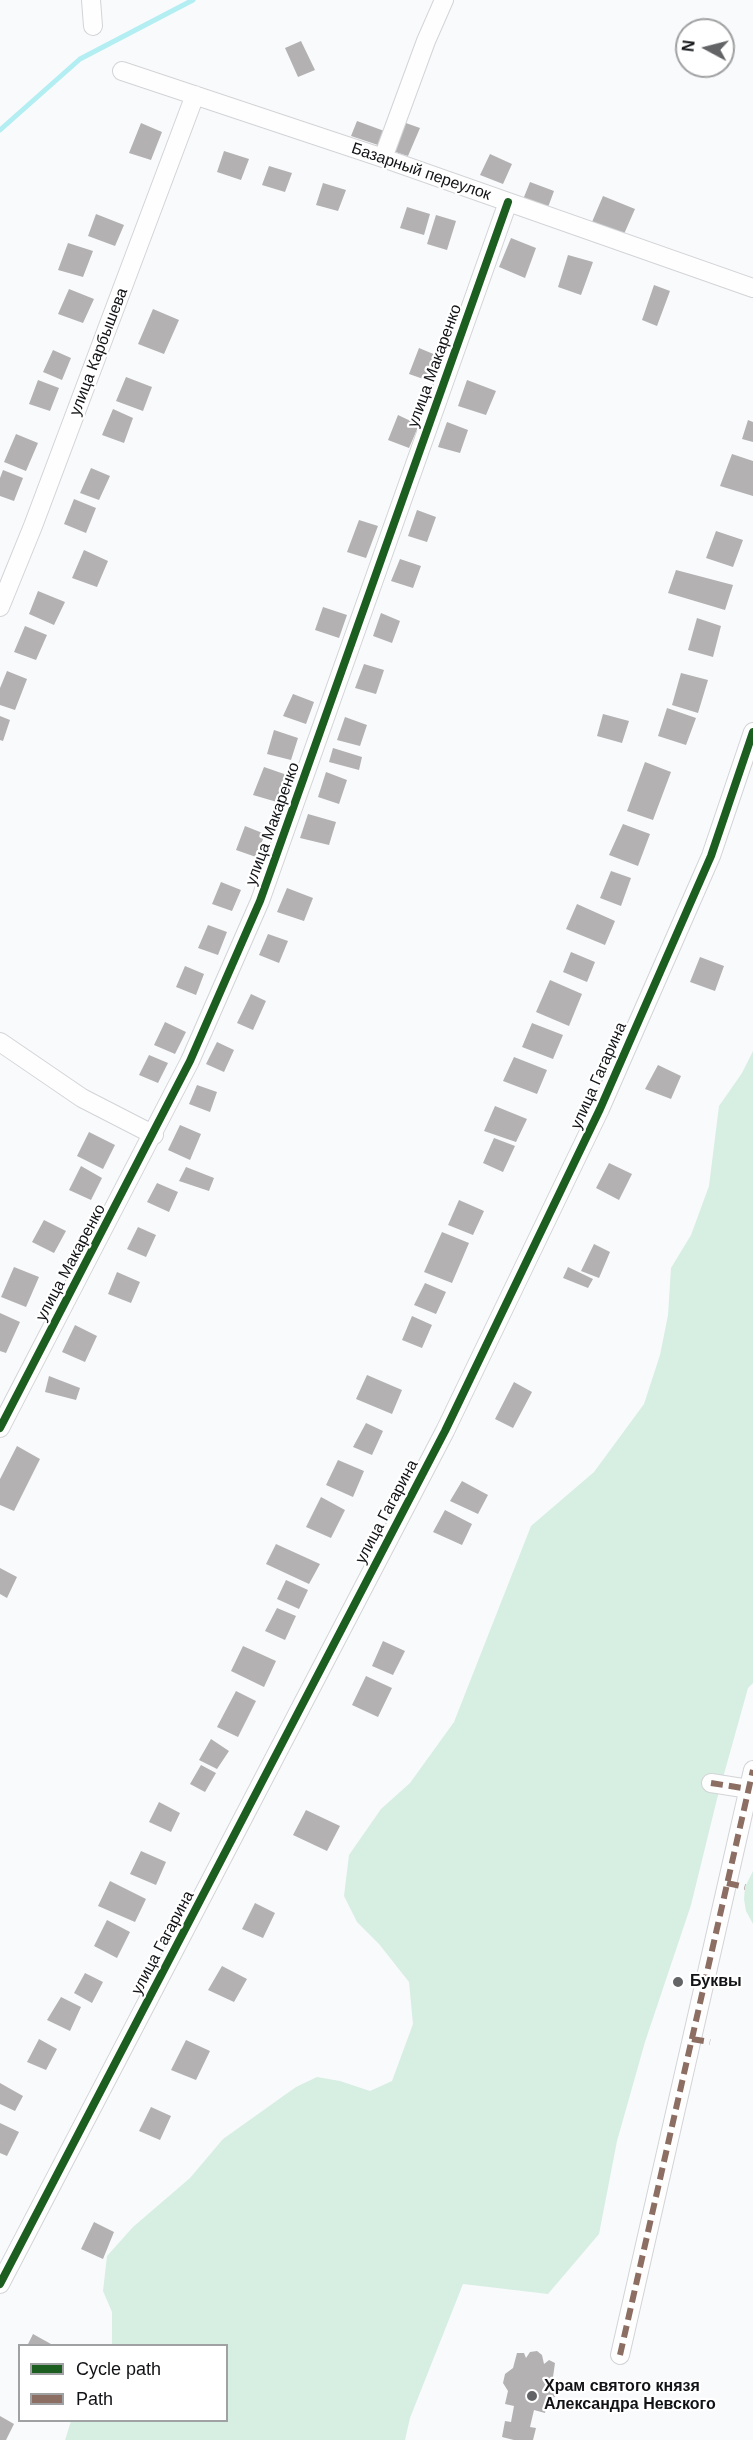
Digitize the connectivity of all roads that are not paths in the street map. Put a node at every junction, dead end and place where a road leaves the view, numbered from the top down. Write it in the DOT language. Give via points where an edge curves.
graph roads {
  1 [pos="91,0"];
  2 [pos="444,0"];
  3 [pos="93,26"];
  4 [pos="122,71"];
  5 [pos="195,95"];
  6 [pos="383,158"];
  7 [pos="508,202"];
  8 [pos="753,288"];
  9 [pos="0,607"];
  10 [pos="753,732"];
  11 [pos="0,1042"];
  12 [pos="154,1135"];
  13 [pos="0,1428"];
  14 [pos="753,1770"];
  15 [pos="711,1783"];
  16 [pos="749,1789"];
  17 [pos="0,2284"];
  18 [pos="620,2355"];
  1 -- 3 [label="street"];
  2 -- 6 [label="street"];
  4 -- 5 [label="street, Базарный переулок"];
  5 -- 6 [label="street, Базарный переулок"];
  5 -- 9 [label="street, улица Карбышева"];
  6 -- 7 [label="street, Базарный переулок"];
  7 -- 8 [label="street, Базарный переулок"];
  7 -- 12 [label="street, улица Макаренко" via="260,901"];
  10 -- 17 [label="street, улица Гагарина" via="711,856 618,1067 445,1431"];
  11 -- 12 [label="street" via="82,1098"];
  12 -- 13 [label="street, улица Макаренко"];
  14 -- 16 [label="street"];
  15 -- 16 [label="street"];
  16 -- 18 [label="street" via="736,1885 701,2040"];
}
